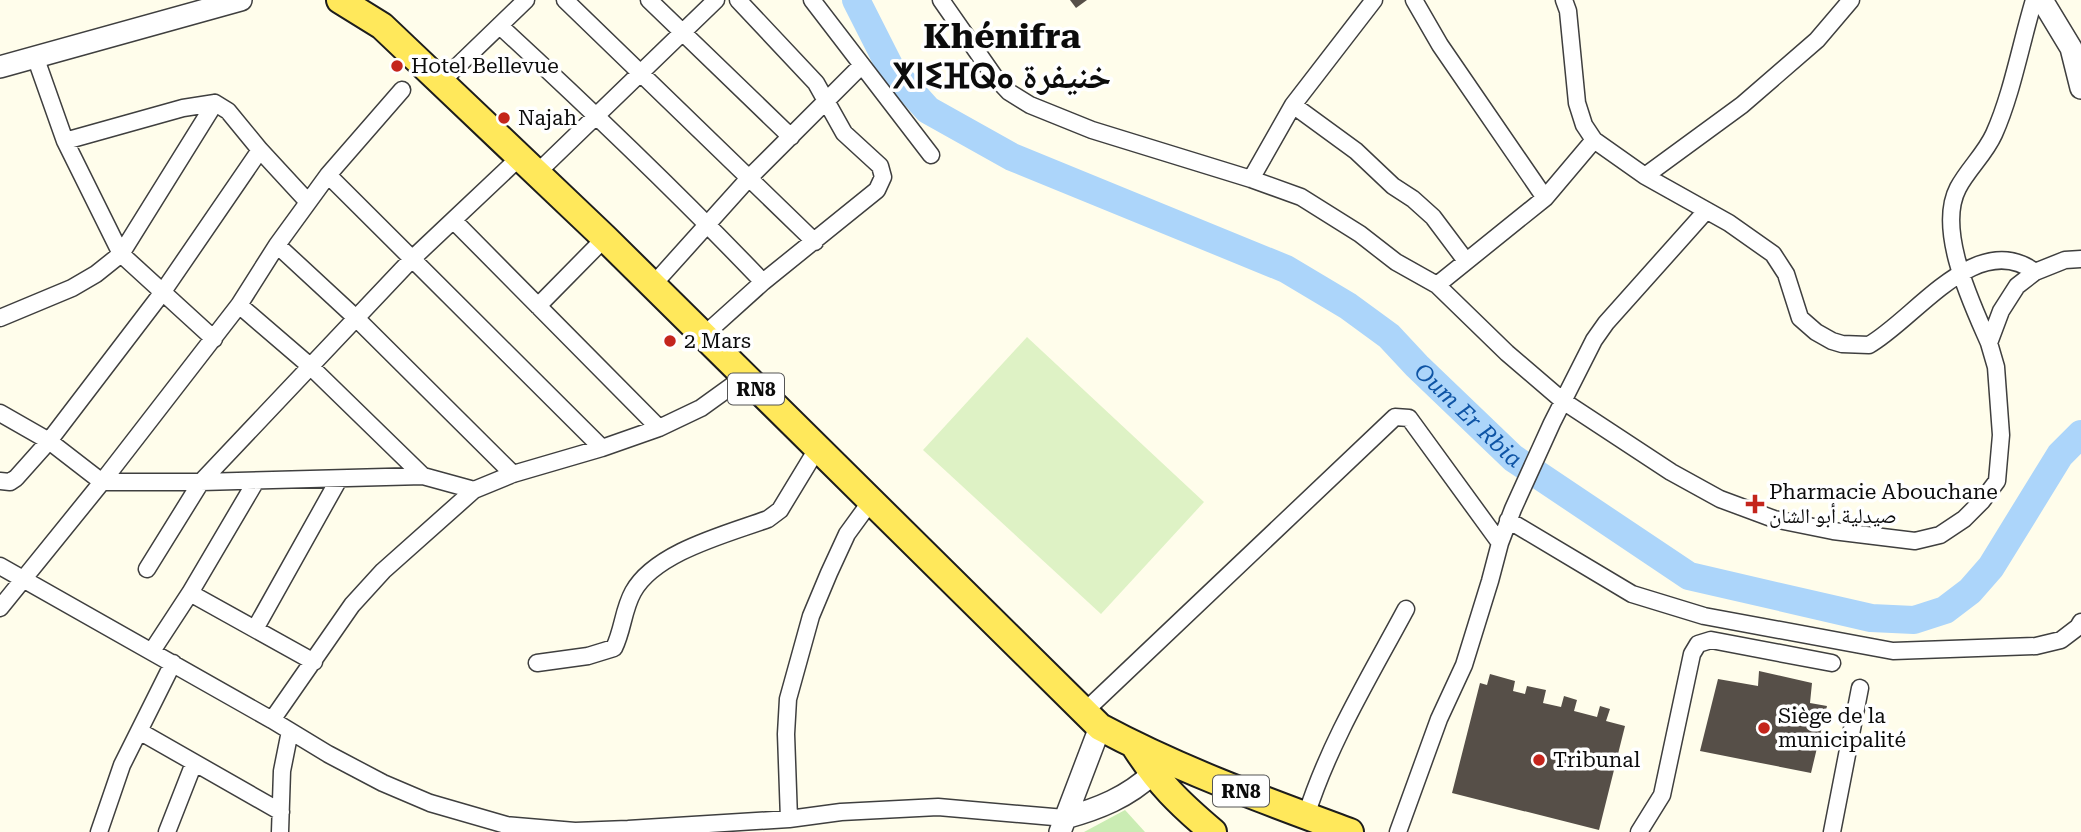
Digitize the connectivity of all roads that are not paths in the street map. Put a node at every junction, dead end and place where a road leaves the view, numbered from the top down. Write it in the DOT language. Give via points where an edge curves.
graph roads {
  1 [pos="241,0"];
  2 [pos="340,0"];
  3 [pos="367,0"];
  4 [pos="526,0"];
  5 [pos="565,0"];
  6 [pos="649,0"];
  7 [pos="716,0"];
  8 [pos="738,0"];
  9 [pos="811,0"];
  10 [pos="941,0"];
  11 [pos="1374,0"];
  12 [pos="1415,0"];
  13 [pos="1564,0"];
  14 [pos="1851,0"];
  15 [pos="2034,0"];
  16 [pos="2042,0"];
  17 [pos="182,8"];
  18 [pos="382,26"];
  19 [pos="500,26"];
  20 [pos="683,31"];
  21 [pos="2076,43"];
  22 [pos="36,58"];
  23 [pos="862,65"];
  24 [pos="0,67"];
  25 [pos="640,71"];
  26 [pos="441,82"];
  27 [pos="2081,88"];
  28 [pos="402,90"];
  29 [pos="826,101"];
  30 [pos="215,103"];
  31 [pos="1293,106"];
  32 [pos="597,115"];
  33 [pos="791,137"];
  34 [pos="1594,140"];
  35 [pos="65,141"];
  36 [pos="260,150"];
  37 [pos="931,156"];
  38 [pos="529,165"];
  39 [pos="328,175"];
  40 [pos="1645,176"];
  41 [pos="749,178"];
  42 [pos="1251,179"];
  43 [pos="1545,198"];
  44 [pos="308,202"];
  45 [pos="1706,211"];
  46 [pos="454,221"];
  47 [pos="710,225"];
  48 [pos="605,238"];
  49 [pos="815,242"];
  50 [pos="277,245"];
  51 [pos="121,254"];
  52 [pos="412,259"];
  53 [pos="2081,259"];
  54 [pos="1466,261"];
  55 [pos="2035,272"];
  56 [pos="1961,274"];
  57 [pos="763,282"];
  58 [pos="1437,285"];
  59 [pos="652,286"];
  60 [pos="162,293"];
  61 [pos="239,305"];
  62 [pos="538,306"];
  63 [pos="0,318"];
  64 [pos="357,318"];
  65 [pos="703,336"];
  66 [pos="214,339"];
  67 [pos="1989,343"];
  68 [pos="310,366"];
  69 [pos="744,377"];
  70 [pos="1563,401"];
  71 [pos="0,413"];
  72 [pos="659,428"];
  73 [pos="48,441"];
  74 [pos="602,448"];
  75 [pos="817,449"];
  76 [pos="513,474"];
  77 [pos="423,476"];
  78 [pos="339,478"];
  79 [pos="0,481"];
  80 [pos="102,481"];
  81 [pos="256,481"];
  82 [pos="201,482"];
  83 [pos="474,491"];
  84 [pos="872,501"];
  85 [pos="1511,515"];
  86 [pos="1500,543"];
  87 [pos="0,566"];
  88 [pos="147,569"];
  89 [pos="25,579"];
  90 [pos="190,593"];
  91 [pos="0,608"];
  92 [pos="1406,609"];
  93 [pos="2081,622"];
  94 [pos="255,629"];
  95 [pos="152,651"];
  96 [pos="314,662"];
  97 [pos="173,663"];
  98 [pos="537,663"];
  99 [pos="1832,663"];
  100 [pos="1860,688"];
  101 [pos="1092,719"];
  102 [pos="272,720"];
  103 [pos="139,731"];
  104 [pos="290,731"];
  105 [pos="1134,745"];
  106 [pos="194,763"];
  107 [pos="1152,774"];
  108 [pos="281,812"];
  109 [pos="1306,816"];
  110 [pos="789,819"];
  111 [pos="1063,825"];
  112 [pos="99,832"];
  113 [pos="167,832"];
  114 [pos="280,832"];
  115 [pos="1213,832"];
  116 [pos="1350,832"];
  117 [pos="1398,832"];
  118 [pos="1639,832"];
  119 [pos="1832,832"];
  1 -- 17 [label="street"];
  2 -- 18 [label="main road, RN8"];
  3 -- 18 [label="main road, RN8"];
  4 -- 19 [label="street"];
  5 -- 25 [label="street"];
  6 -- 20 [label="street"];
  7 -- 20 [label="street"];
  8 -- 29 [label="street" via="816,83"];
  9 -- 23 [label="street"];
  10 -- 42 [label="street" via="994,76 1030,105 1092,130"];
  11 -- 31 [label="street"];
  12 -- 43 [label="street" via="1440,45"];
  13 -- 34 [label="street" via="1577,103"];
  14 -- 40 [label="street" via="1817,40 1742,105"];
  15 -- 56 [label="street" via="1993,135 1954,199 1952,228"];
  16 -- 21 [label="street"];
  17 -- 22 [label="street"];
  18 -- 26 [label="main road, RN8"];
  19 -- 26 [label="street"];
  19 -- 32 [label="street"];
  20 -- 25 [label="street"];
  20 -- 33 [label="street"];
  21 -- 27 [label="street"];
  22 -- 24 [label="street"];
  22 -- 35 [label="street"];
  23 -- 29 [label="street"];
  23 -- 37 [label="street"];
  25 -- 32 [label="street"];
  25 -- 41 [label="street"];
  26 -- 38 [label="main road, RN8"];
  28 -- 39 [label="street"];
  29 -- 33 [label="street"];
  29 -- 49 [label="street" via="844,133 880,166 883,177 877,190"];
  30 -- 35 [label="street"];
  30 -- 36 [label="street" via="228,111"];
  30 -- 51 [label="street"];
  31 -- 42 [label="street"];
  31 -- 54 [label="street" via="1413,199"];
  32 -- 38 [label="street"];
  32 -- 47 [label="street"];
  33 -- 41 [label="street"];
  34 -- 40 [label="street"];
  34 -- 43 [label="street"];
  35 -- 51 [label="street"];
  36 -- 44 [label="street"];
  36 -- 60 [label="street"];
  38 -- 46 [label="street"];
  38 -- 48 [label="main road, RN8"];
  39 -- 44 [label="street"];
  39 -- 52 [label="street"];
  40 -- 45 [label="street"];
  41 -- 47 [label="street"];
  41 -- 49 [label="street"];
  42 -- 58 [label="street" via="1301,197"];
  43 -- 54 [label="street"];
  44 -- 50 [label="street"];
  45 -- 56 [label="street" via="1773,254 1786,274 1800,318 1842,344 1874,342"];
  45 -- 70 [label="street" via="1606,323"];
  46 -- 52 [label="street"];
  46 -- 62 [label="street"];
  47 -- 57 [label="street"];
  47 -- 59 [label="street"];
  48 -- 59 [label="main road, RN8"];
  48 -- 62 [label="street"];
  49 -- 57 [label="street"];
  50 -- 61 [label="street"];
  50 -- 64 [label="street"];
  51 -- 60 [label="street"];
  51 -- 63 [label="street" via="72,288"];
  52 -- 64 [label="street"];
  52 -- 74 [label="street"];
  53 -- 55 [label="street"];
  54 -- 58 [label="street"];
  55 -- 56 [label="street" via="2012,260 1984,261"];
  55 -- 67 [label="street" via="2017,286"];
  56 -- 67 [label="street"];
  57 -- 65 [label="street"];
  58 -- 70 [label="street"];
  59 -- 65 [label="main road, RN8"];
  60 -- 66 [label="street"];
  60 -- 73 [label="street"];
  61 -- 66 [label="street"];
  61 -- 68 [label="street"];
  62 -- 72 [label="street"];
  64 -- 68 [label="street"];
  64 -- 76 [label="street"];
  65 -- 69 [label="main road, RN8"];
  66 -- 80 [label="street"];
  67 -- 70 [label="street" via="1996,367 2000,421 1997,481 1964,519 1940,535 1915,541 1774,519 1720,499"];
  68 -- 77 [label="street"];
  68 -- 82 [label="street"];
  69 -- 72 [label="street" via="701,408"];
  69 -- 75 [label="main road, RN8"];
  70 -- 85 [label="street"];
  71 -- 73 [label="street"];
  72 -- 74 [label="street"];
  73 -- 79 [label="street" via="16,478"];
  73 -- 80 [label="street"];
  74 -- 76 [label="street"];
  75 -- 84 [label="main road, RN8"];
  75 -- 98 [label="street" via="780,510 768,519 652,569 629,598 614,648"];
  76 -- 83 [label="street"];
  77 -- 78 [label="street"];
  77 -- 83 [label="street"];
  78 -- 81 [label="street"];
  78 -- 94 [label="street"];
  80 -- 82 [label="street"];
  80 -- 89 [label="street"];
  81 -- 82 [label="street"];
  81 -- 90 [label="street"];
  82 -- 88 [label="street"];
  83 -- 96 [label="street" via="383,570"];
  84 -- 101 [label="main road, RN8"];
  84 -- 110 [label="street" via="847,534 828,573 788,699"];
  85 -- 86 [label="street"];
  85 -- 93 [label="street" via="1632,594 1704,616 1893,651 2036,646 2061,640"];
  86 -- 101 [label="street" via="1409,418 1395,417"];
  86 -- 117 [label="street" via="1464,665"];
  87 -- 89 [label="street"];
  89 -- 91 [label="street"];
  89 -- 95 [label="street"];
  90 -- 94 [label="street"];
  90 -- 95 [label="street"];
  92 -- 109 [label="street" via="1342,731"];
  94 -- 96 [label="street"];
  95 -- 97 [label="street"];
  96 -- 102 [label="street"];
  97 -- 102 [label="street"];
  97 -- 103 [label="street"];
  99 -- 118 [label="street" via="1711,640 1698,644 1692,654 1662,794"];
  100 -- 119 [label="street"];
  101 -- 105 [label="main road, RN8"];
  101 -- 111 [label="street"];
  102 -- 104 [label="street"];
  103 -- 106 [label="street"];
  103 -- 112 [label="street"];
  104 -- 108 [label="street" via="282,771"];
  104 -- 110 [label="street" via="383,783 430,803 506,825 575,831"];
  105 -- 107 [label="main road, RN8"];
  105 -- 109 [label="main road, RN8"];
  106 -- 108 [label="street"];
  106 -- 113 [label="street"];
  107 -- 111 [label="street" via="1141,785"];
  107 -- 115 [label="main road, RN8"];
  108 -- 114 [label="street"];
  109 -- 116 [label="main road, RN8"];
  110 -- 111 [label="street" via="939,807"];
}
